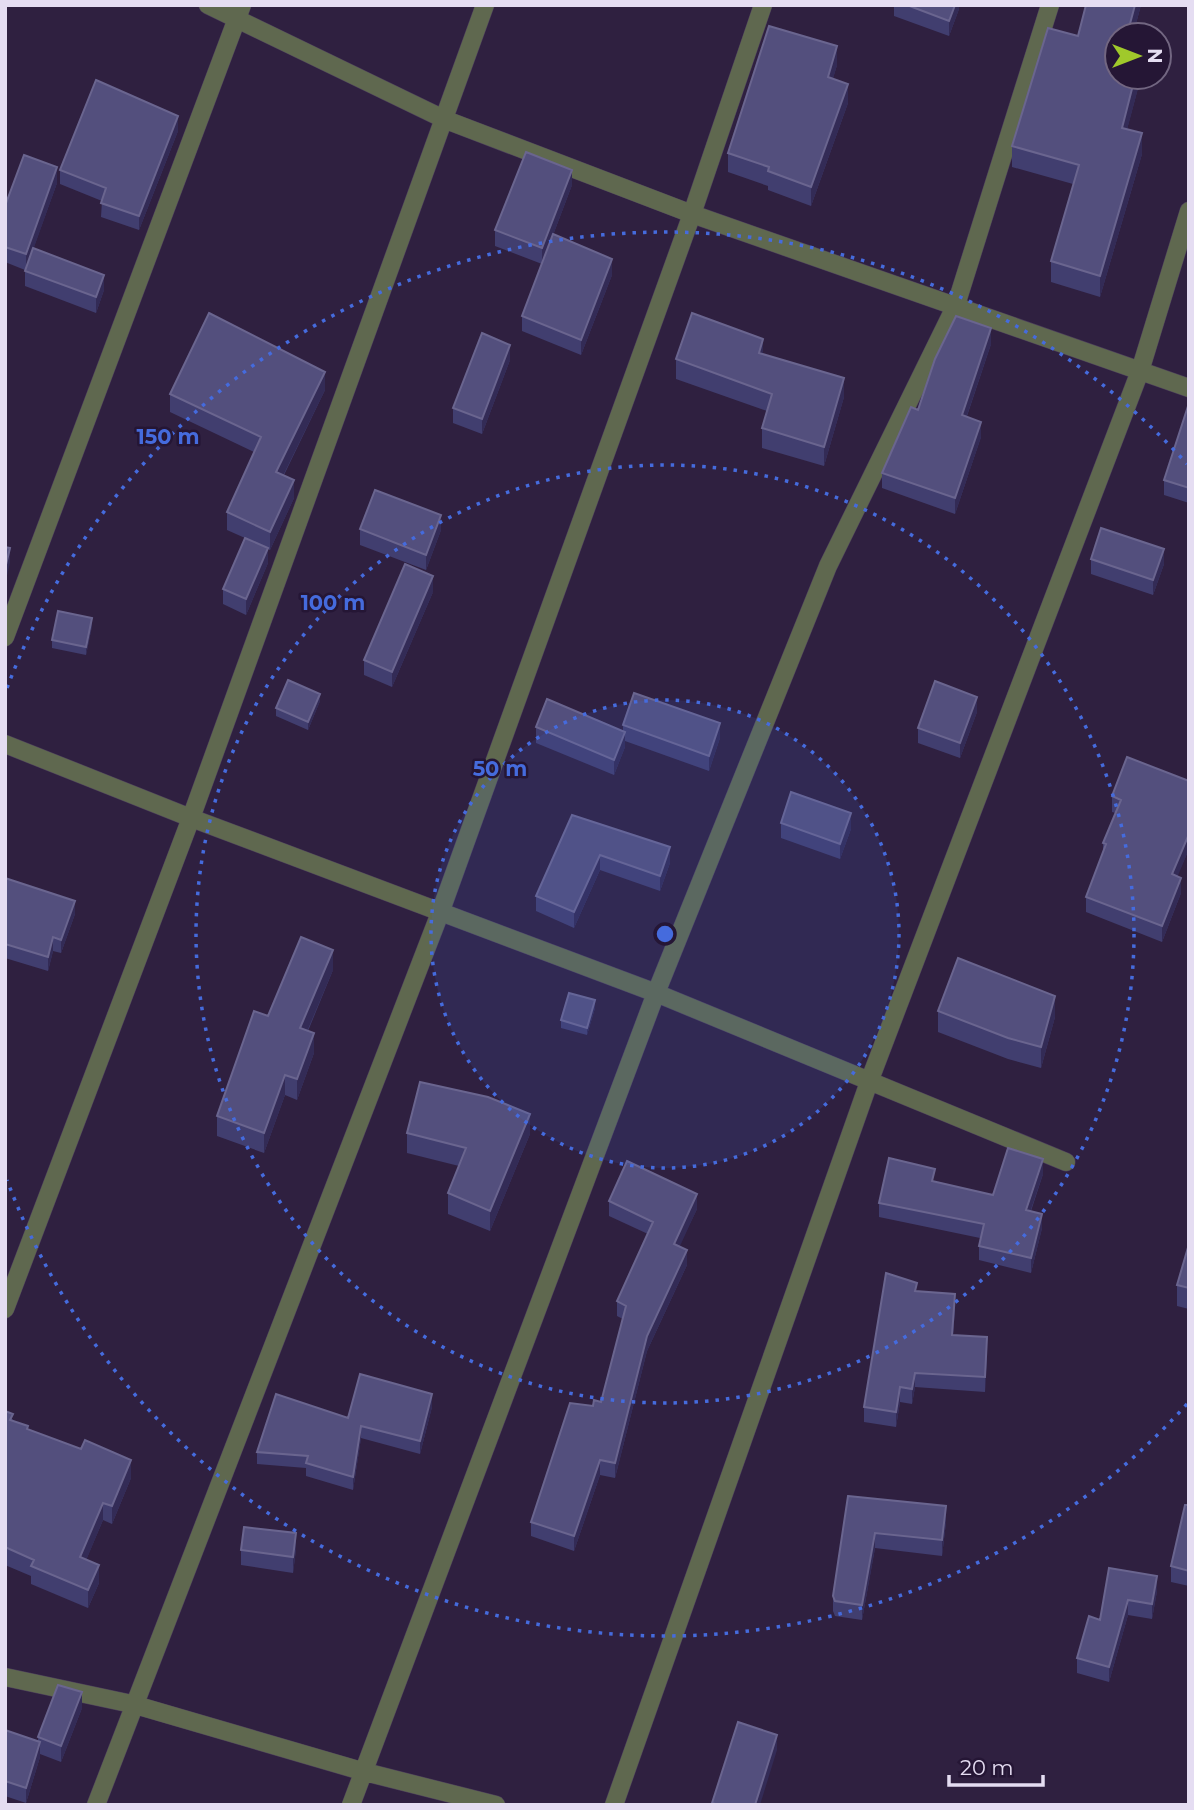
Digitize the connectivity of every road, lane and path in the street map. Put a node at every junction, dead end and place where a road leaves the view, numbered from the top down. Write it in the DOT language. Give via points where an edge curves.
graph roads {
  1 [pos="208,5"];
  2 [pos="485,5"];
  3 [pos="763,5"];
  4 [pos="1050,5"];
  5 [pos="239,11"];
  6 [pos="446,120"];
  7 [pos="1189,211"];
  8 [pos="692,214"];
  9 [pos="956,305"];
  10 [pos="1140,371"];
  11 [pos="1189,388"];
  12 [pos="5,637"];
  13 [pos="5,744"];
  14 [pos="191,818"];
  15 [pos="440,913"];
  16 [pos="656,993"];
  17 [pos="869,1082"];
  18 [pos="1066,1162"];
  19 [pos="5,1309"];
  20 [pos="5,1677"];
  21 [pos="132,1703"];
  22 [pos="365,1772"];
  23 [pos="96,1805"];
  24 [pos="351,1805"];
  25 [pos="496,1805"];
  26 [pos="614,1805"];
  1 -- 5 [label="street"];
  2 -- 6 [label="street"];
  3 -- 8 [label="street"];
  4 -- 9 [label="street"];
  5 -- 6 [label="street"];
  5 -- 12 [label="street"];
  6 -- 8 [label="street"];
  6 -- 14 [label="street"];
  7 -- 10 [label="street"];
  8 -- 9 [label="street"];
  8 -- 15 [label="street"];
  9 -- 10 [label="street"];
  9 -- 16 [label="street" via="828,566"];
  10 -- 11 [label="street"];
  10 -- 17 [label="street"];
  13 -- 14 [label="street"];
  14 -- 15 [label="street"];
  14 -- 19 [label="street"];
  15 -- 16 [label="street"];
  15 -- 21 [label="street"];
  16 -- 17 [label="street"];
  16 -- 22 [label="street"];
  17 -- 18 [label="street"];
  17 -- 26 [label="street"];
  20 -- 21 [label="street"];
  21 -- 22 [label="street"];
  21 -- 23 [label="street"];
  22 -- 24 [label="street"];
  22 -- 25 [label="street"];
}
